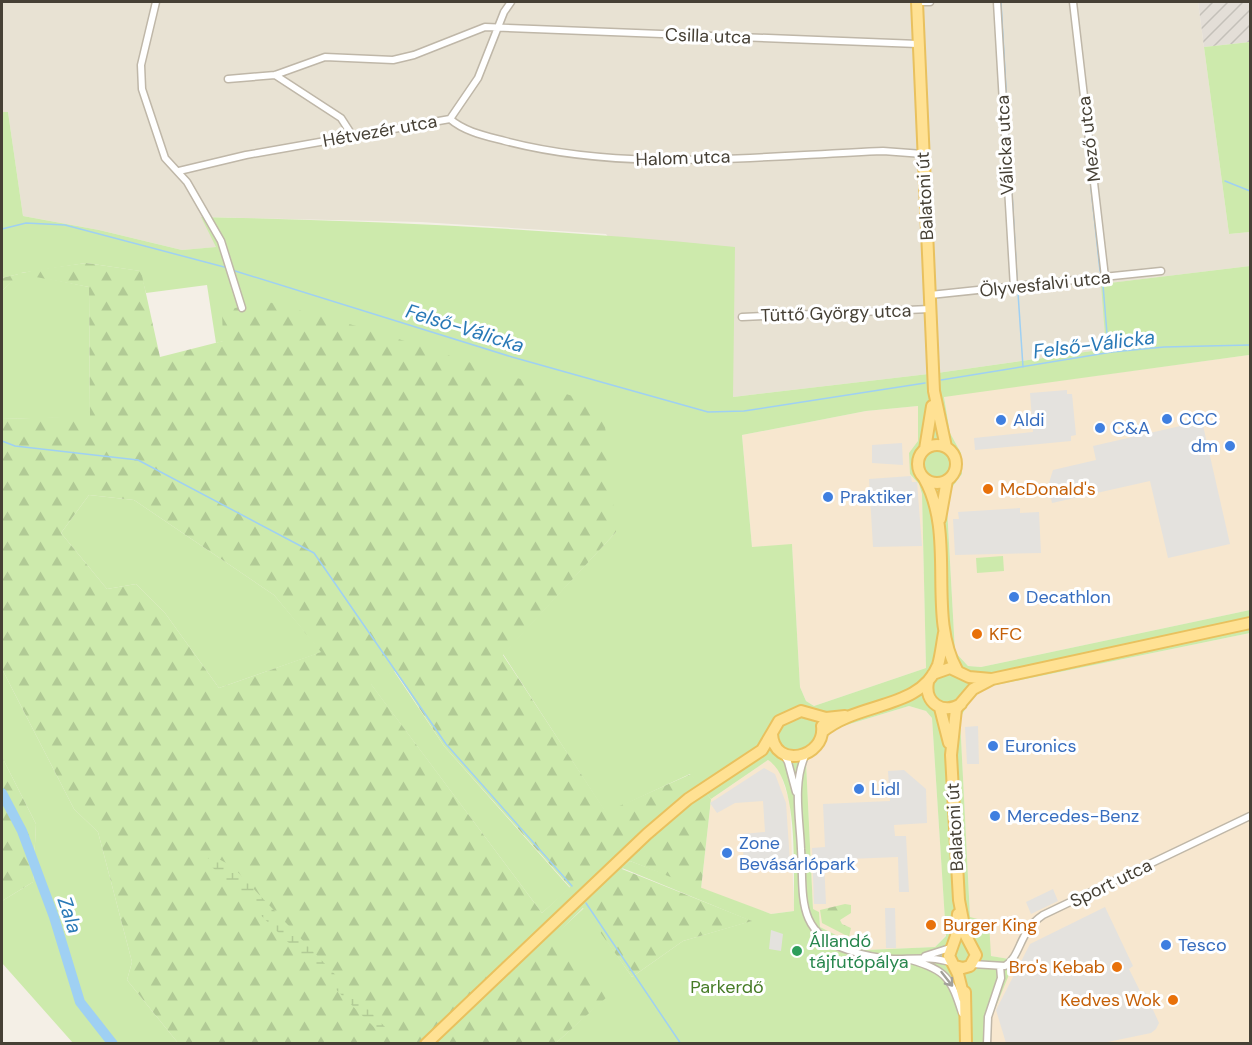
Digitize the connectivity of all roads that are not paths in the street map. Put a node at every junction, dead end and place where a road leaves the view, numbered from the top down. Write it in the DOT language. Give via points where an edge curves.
graph roads {
  1 [pos="156,2"];
  2 [pos="512,2"];
  3 [pos="916,2"];
  4 [pos="930,2"];
  5 [pos="997,2"];
  6 [pos="1073,2"];
  7 [pos="498,28"];
  8 [pos="918,44"];
  9 [pos="275,75"];
  10 [pos="228,79"];
  11 [pos="450,119"];
  12 [pos="352,135"];
  13 [pos="923,154"];
  14 [pos="179,171"];
  15 [pos="1161,271"];
  16 [pos="1105,277"];
  17 [pos="1014,288"];
  18 [pos="930,295"];
  19 [pos="242,308"];
  20 [pos="930,309"];
  21 [pos="742,317"];
  22 [pos="934,391"];
  23 [pos="946,447"];
  24 [pos="925,449"];
  25 [pos="924,478"];
  26 [pos="947,480"];
  27 [pos="940,522"];
  28 [pos="1251,622"];
  29 [pos="945,627"];
  30 [pos="959,672"];
  31 [pos="930,678"];
  32 [pos="992,679"];
  33 [pos="902,699"];
  34 [pos="964,700"];
  35 [pos="936,704"];
  36 [pos="814,716"];
  37 [pos="845,716"];
  38 [pos="822,732"];
  39 [pos="772,734"];
  40 [pos="782,754"];
  41 [pos="806,754"];
  42 [pos="951,755"];
  43 [pos="750,759"];
  44 [pos="799,801"];
  45 [pos="1251,816"];
  46 [pos="959,900"];
  47 [pos="968,942"];
  48 [pos="952,945"];
  49 [pos="976,951"];
  50 [pos="920,957"];
  51 [pos="904,958"];
  52 [pos="953,964"];
  53 [pos="992,964"];
  54 [pos="971,965"];
  55 [pos="1000,966"];
  56 [pos="964,998"];
  57 [pos="965,1024"];
  58 [pos="426,1044"];
  59 [pos="966,1044"];
  60 [pos="987,1044"];
  1 -- 14 [label="street" via="141,65 142,89 165,158"];
  2 -- 7 [label="street, Hétvezér utca"];
  3 -- 4 [label="street"];
  3 -- 8 [label="main road, Balatoni út"];
  5 -- 17 [label="street, Válicka utca"];
  6 -- 16 [label="street, Mező utca"];
  7 -- 8 [label="street, Csilla utca"];
  7 -- 9 [label="street, Csilla utca" via="475,30 404,58 325,57"];
  7 -- 11 [label="street, Hétvezér utca" via="478,78"];
  8 -- 13 [label="main road, Balatoni út"];
  9 -- 10 [label="street, Csilla utca"];
  9 -- 12 [label="street" via="341,118"];
  11 -- 12 [label="street, Hétvezér utca"];
  11 -- 13 [label="street, Halom utca" via="465,129 530,148 617,160 883,151"];
  12 -- 14 [label="street, Hétvezér utca"];
  13 -- 18 [label="main road, Balatoni út"];
  14 -- 19 [label="street" via="218,236"];
  15 -- 16 [label="street, Ölyvesfalvi utca"];
  16 -- 17 [label="street, Ölyvesfalvi utca"];
  17 -- 18 [label="street, Ölyvesfalvi utca"];
  18 -- 20 [label="main road, Balatoni út"];
  20 -- 21 [label="street, Tüttő György utca"];
  20 -- 22 [label="main road, Balatoni út"];
  22 -- 23 [label="main road, Balatoni út"];
  22 -- 24 [label="main road, Balatoni út"];
  23 -- 24 [label="main road" via="935,445"];
  23 -- 26 [label="main road" via="956,462"];
  24 -- 25 [label="main road" via="918,463"];
  25 -- 26 [label="main road" via="937,483"];
  25 -- 27 [label="main road"];
  26 -- 27 [label="main road"];
  27 -- 29 [label="main road"];
  28 -- 32 [label="main road"];
  29 -- 30 [label="main road" via="952,662"];
  29 -- 31 [label="main road" via="939,660"];
  30 -- 31 [label="main road" via="942,668"];
  30 -- 32 [label="main road"];
  30 -- 34 [label="main road" via="968,685"];
  31 -- 33 [label="main road"];
  31 -- 35 [label="main road" via="927,690"];
  32 -- 34 [label="main road"];
  33 -- 35 [label="main road"];
  33 -- 37 [label="main road"];
  34 -- 35 [label="main road" via="951,709"];
  34 -- 42 [label="main road, Balatoni út" via="955,716"];
  35 -- 42 [label="main road, Balatoni út"];
  36 -- 37 [label="main road"];
  36 -- 38 [label="main road"];
  36 -- 39 [label="main road" via="801,711 789,715 776,724"];
  37 -- 38 [label="main road"];
  38 -- 41 [label="main road" via="819,744"];
  39 -- 40 [label="main road"];
  39 -- 43 [label="main road" via="762,750"];
  40 -- 41 [label="main road"];
  40 -- 43 [label="main road"];
  40 -- 44 [label="street"];
  41 -- 44 [label="street"];
  42 -- 46 [label="main road, Balatoni út"];
  43 -- 58 [label="main road" via="688,799 647,834"];
  44 -- 51 [label="street" via="807,918 815,933 830,944 870,957"];
  45 -- 55 [label="street, Sport utca" via="1043,915 1026,929 1010,963"];
  46 -- 47 [label="main road, Balatoni út"];
  46 -- 48 [label="main road, Balatoni út"];
  47 -- 48 [label="main road"];
  47 -- 49 [label="main road, Balatoni út"];
  48 -- 50 [label="street"];
  48 -- 52 [label="main road, Balatoni út" via="949,956"];
  49 -- 53 [label="street"];
  49 -- 54 [label="main road, Balatoni út"];
  50 -- 51 [label="street"];
  50 -- 52 [label="street"];
  51 -- 57 [label="street, one-way" via="946,975"];
  52 -- 54 [label="main road" via="960,968"];
  52 -- 56 [label="main road, Balatoni út"];
  53 -- 54 [label="street"];
  53 -- 55 [label="street"];
  54 -- 56 [label="main road, Balatoni út"];
  55 -- 60 [label="street" via="1001,978 988,1017"];
  56 -- 57 [label="main road, Balatoni út"];
  57 -- 59 [label="main road, Balatoni út"];
}
